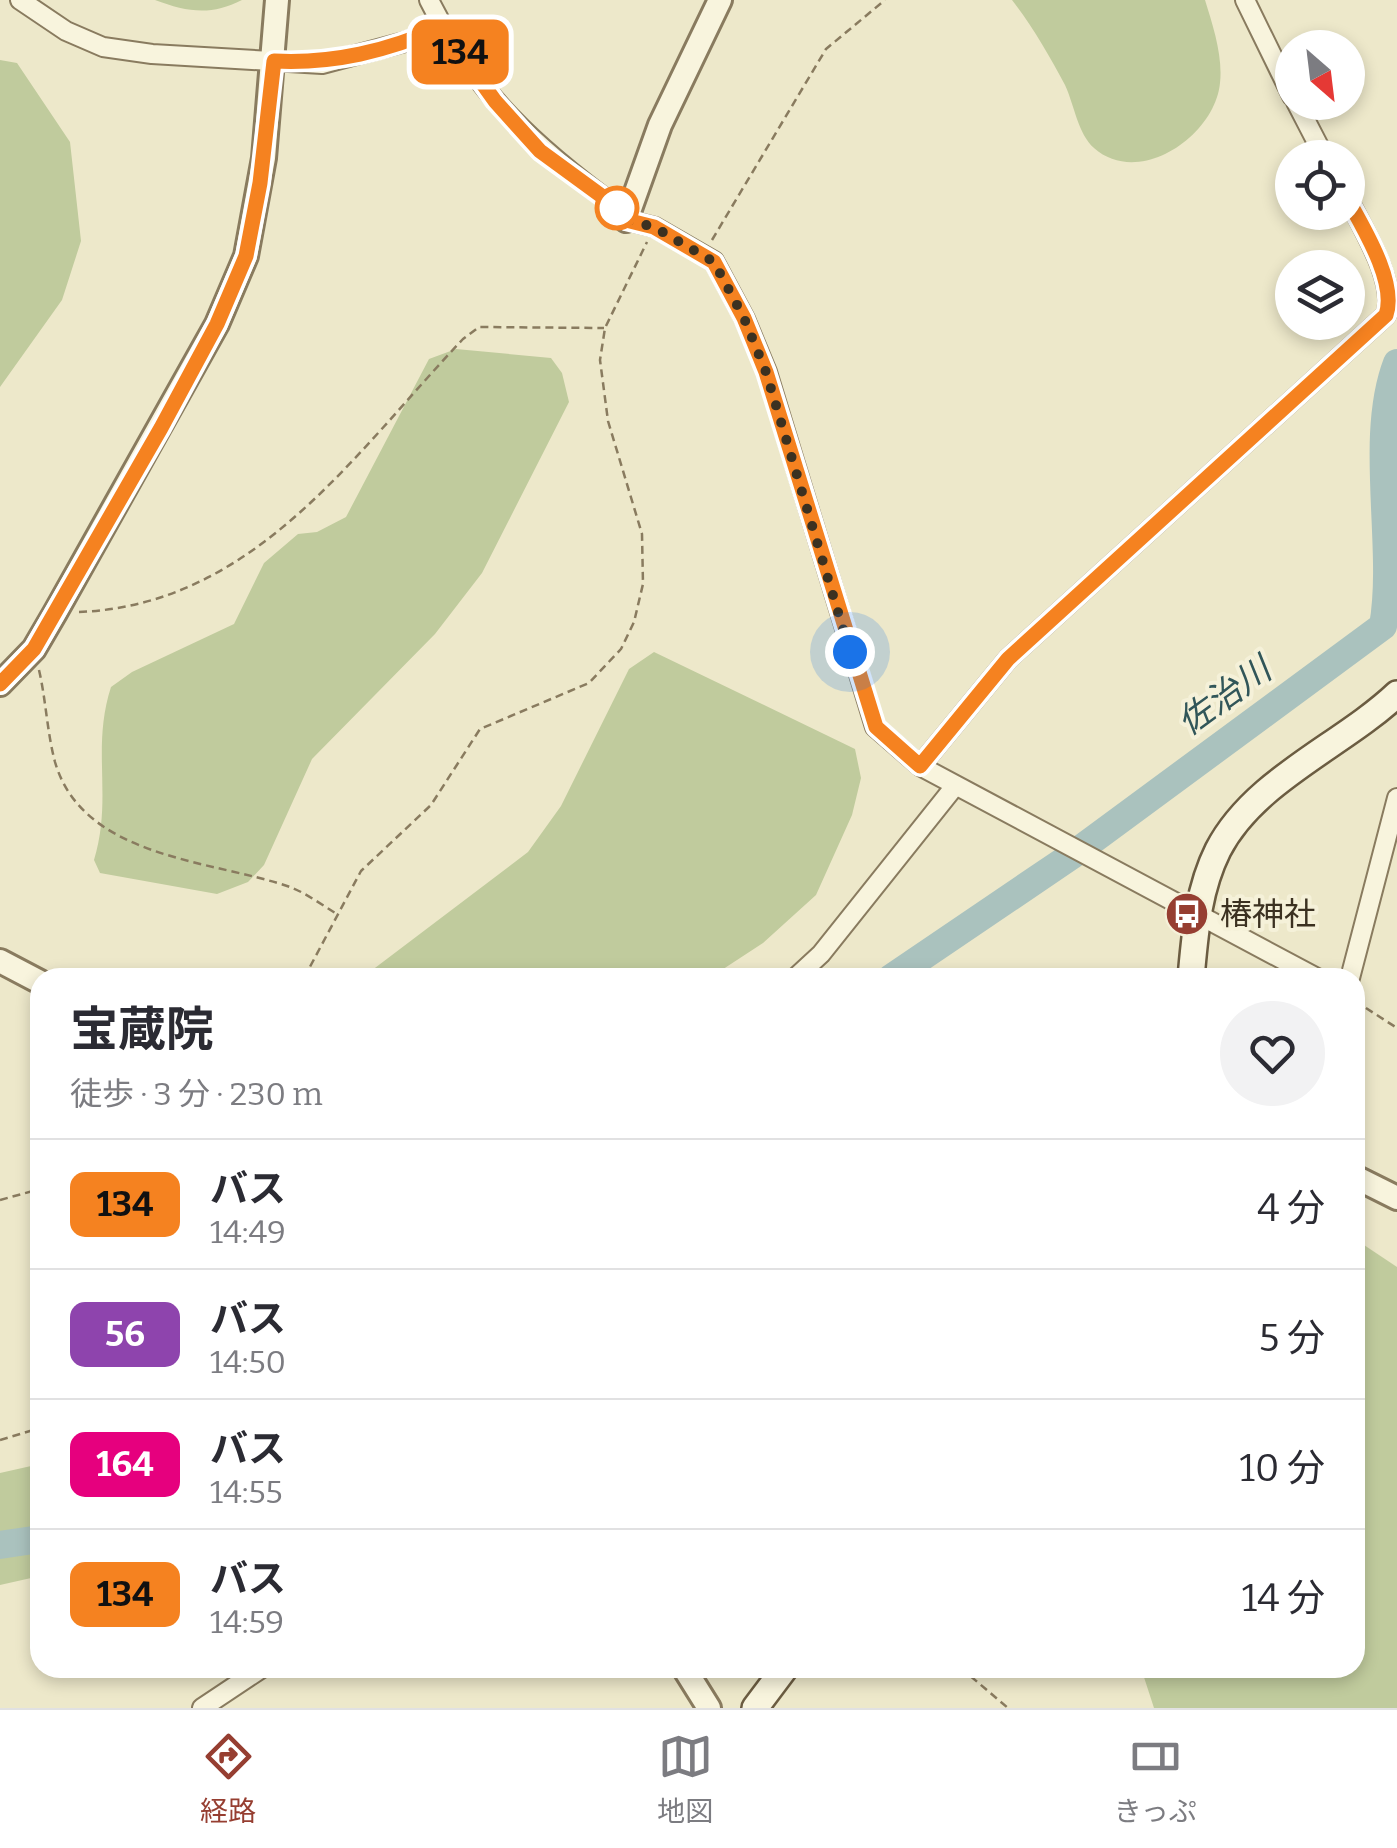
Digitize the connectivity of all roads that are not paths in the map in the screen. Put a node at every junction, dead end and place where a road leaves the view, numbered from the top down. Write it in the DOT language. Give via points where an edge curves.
graph roads {
  1 [pos="20,0"];
  2 [pos="277,0"];
  3 [pos="429,0"];
  4 [pos="720,0"];
  5 [pos="1244,0"];
  6 [pos="442,27"];
  7 [pos="274,61"];
  8 [pos="1275,62"];
  9 [pos="626,220"];
  10 [pos="1364,230"];
  11 [pos="0,684"];
  12 [pos="1397,694"];
  13 [pos="920,766"];
  14 [pos="955,786"];
  15 [pos="1397,798"];
  16 [pos="1197,910"];
  17 [pos="0,961"];
  18 [pos="806,968"];
  19 [pos="1192,968"];
  20 [pos="1299,968"];
  21 [pos="1353,968"];
  22 [pos="30,977"];
  23 [pos="1365,1182"];
  24 [pos="1397,1198"];
  25 [pos="247,1678"];
  26 [pos="690,1678"];
  27 [pos="777,1678"];
  28 [pos="202,1708"];
  29 [pos="709,1708"];
  30 [pos="755,1708"];
  1 -- 7 [label="street" via="102,46"];
  2 -- 7 [label="street"];
  3 -- 6 [label="street"];
  4 -- 9 [label="street" via="660,124"];
  5 -- 8 [label="street"];
  6 -- 7 [label="street" via="322,64"];
  6 -- 9 [label="street" via="540,151"];
  7 -- 11 [label="street" via="246,256 208,342 55,613 34,649"];
  9 -- 13 [label="street" via="654,227 714,262 766,372 876,727"];
  10 -- 13 [label="street" via="1392,282 1394,305 1386,315 1008,659"];
  12 -- 16 [label="main road" via="1249,809 1218,849"];
  13 -- 14 [label="street"];
  14 -- 16 [label="street"];
  14 -- 18 [label="street"];
  15 -- 21 [label="street"];
  16 -- 19 [label="main road"];
  16 -- 20 [label="street"];
  17 -- 22 [label="street"];
  23 -- 24 [label="street"];
  25 -- 28 [label="street"];
  26 -- 29 [label="street"];
  27 -- 30 [label="main road"];
}
